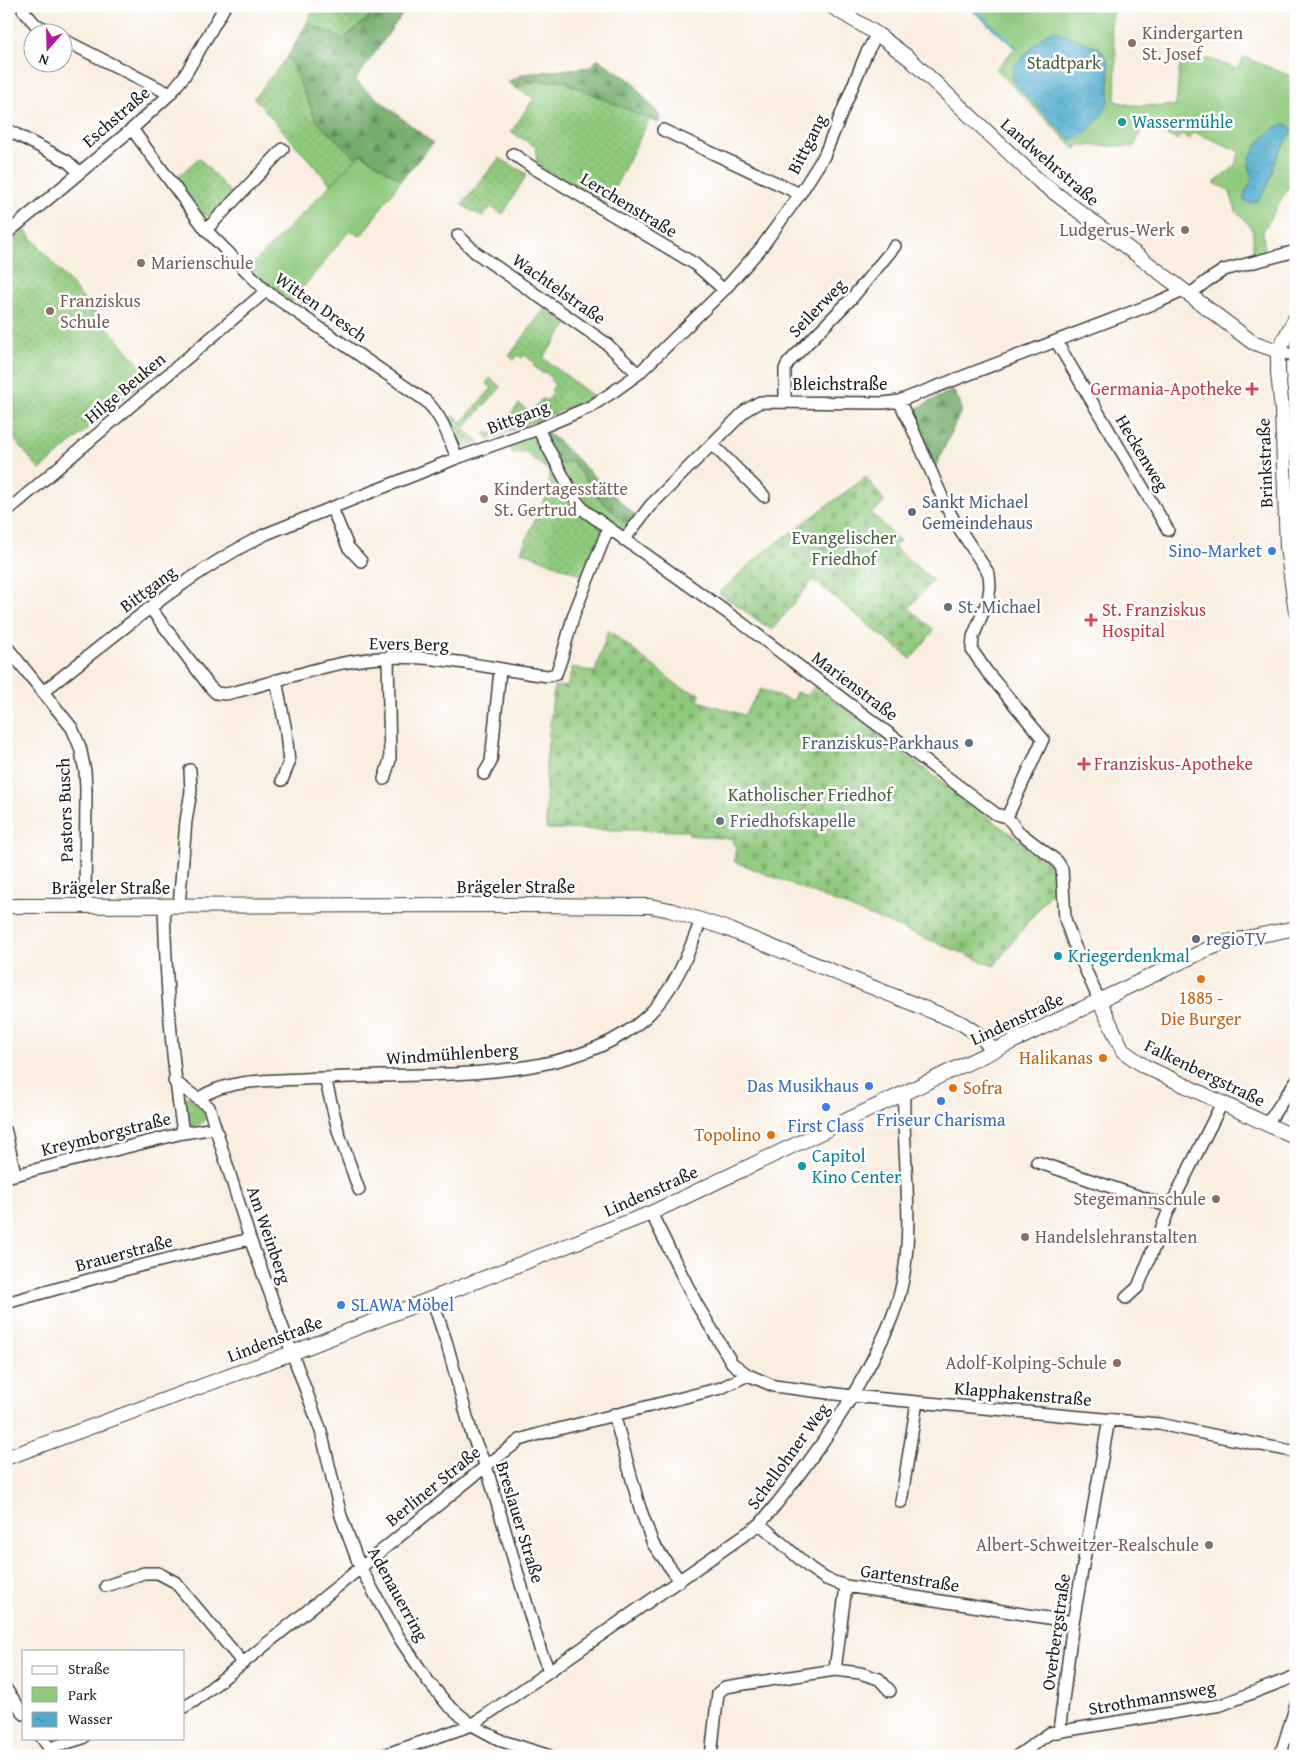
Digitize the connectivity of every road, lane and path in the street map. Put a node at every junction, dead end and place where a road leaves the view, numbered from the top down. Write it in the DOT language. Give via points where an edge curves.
graph roads {
  1 [pos="831,6"];
  2 [pos="224,7"];
  3 [pos="23,10"];
  4 [pos="33,22"];
  5 [pos="877,34"];
  6 [pos="72,43"];
  7 [pos="170,94"];
  8 [pos="6,129"];
  9 [pos="132,129"];
  10 [pos="663,130"];
  11 [pos="283,149"];
  12 [pos="513,154"];
  13 [pos="79,172"];
  14 [pos="800,194"];
  15 [pos="206,230"];
  16 [pos="6,234"];
  17 [pos="458,235"];
  18 [pos="895,246"];
  19 [pos="1296,251"];
  20 [pos="724,290"];
  21 [pos="266,291"];
  22 [pos="1186,293"];
  23 [pos="1296,317"];
  24 [pos="1056,341"];
  25 [pos="1278,351"];
  26 [pos="1296,356"];
  27 [pos="638,374"];
  28 [pos="785,401"];
  29 [pos="899,401"];
  30 [pos="538,429"];
  31 [pos="712,444"];
  32 [pos="457,458"];
  33 [pos="764,496"];
  34 [pos="332,508"];
  35 [pos="6,512"];
  36 [pos="608,529"];
  37 [pos="1168,530"];
  38 [pos="624,540"];
  39 [pos="361,561"];
  40 [pos="151,609"];
  41 [pos="1296,612"];
  42 [pos="6,646"];
  43 [pos="388,658"];
  44 [pos="500,670"];
  45 [pos="276,680"];
  46 [pos="44,691"];
  47 [pos="190,770"];
  48 [pos="484,774"];
  49 [pos="384,779"];
  50 [pos="282,780"];
  51 [pos="1008,817"];
  52 [pos="6,906"];
  53 [pos="164,906"];
  54 [pos="179,906"];
  55 [pos="85,907"];
  56 [pos="701,920"];
  57 [pos="1296,928"];
  58 [pos="1099,1000"];
  59 [pos="993,1050"];
  60 [pos="325,1078"];
  61 [pos="174,1081"];
  62 [pos="1296,1081"];
  63 [pos="904,1094"];
  64 [pos="199,1098"];
  65 [pos="1222,1103"];
  66 [pos="1267,1124"];
  67 [pos="215,1128"];
  68 [pos="6,1132"];
  69 [pos="183,1133"];
  70 [pos="1296,1138"];
  71 [pos="1037,1162"];
  72 [pos="10,1175"];
  73 [pos="359,1190"];
  74 [pos="1170,1207"];
  75 [pos="651,1214"];
  76 [pos="250,1239"];
  77 [pos="1126,1298"];
  78 [pos="432,1299"];
  79 [pos="6,1303"];
  80 [pos="292,1353"];
  81 [pos="748,1375"];
  82 [pos="852,1396"];
  83 [pos="917,1402"];
  84 [pos="614,1414"];
  85 [pos="1109,1419"];
  86 [pos="1296,1452"];
  87 [pos="6,1458"];
  88 [pos="486,1466"];
  89 [pos="901,1502"];
  90 [pos="760,1524"];
  91 [pos="360,1567"];
  92 [pos="680,1581"];
  93 [pos="106,1586"];
  94 [pos="846,1586"];
  95 [pos="1073,1622"];
  96 [pos="243,1663"];
  97 [pos="549,1670"];
  98 [pos="835,1670"];
  99 [pos="1296,1676"];
  100 [pos="6,1689"];
  101 [pos="890,1691"];
  102 [pos="1296,1705"];
  103 [pos="185,1706"];
  104 [pos="22,1711"];
  105 [pos="472,1725"];
  106 [pos="1059,1732"];
  107 [pos="44,1740"];
  108 [pos="79,1740"];
  109 [pos="53,1752"];
  110 [pos="381,1756"];
  111 [pos="550,1756"];
  112 [pos="711,1756"];
  113 [pos="1017,1756"];
  114 [pos="1280,1756"];
  1 -- 5 [label="street, Landwehrstraße"];
  2 -- 7 [label="street, Eschstraße" via="185,75"];
  3 -- 4 [label="street"];
  5 -- 14 [label="street, Bittgang" via="824,156"];
  5 -- 22 [label="street, Landwehrstraße" via="910,59 1039,181"];
  6 -- 7 [label="street"];
  7 -- 9 [label="street, Eschstraße"];
  8 -- 13 [label="street" via="68,161"];
  9 -- 13 [label="street, Eschstraße"];
  9 -- 15 [label="street, Witten Dresch"];
  10 -- 14 [label="street"];
  11 -- 15 [label="street"];
  12 -- 20 [label="street, Lerchenstraße" via="695,264"];
  13 -- 16 [label="street, Eschstraße"];
  14 -- 20 [label="street, Bittgang" via="761,248"];
  15 -- 21 [label="street, Witten Dresch"];
  17 -- 27 [label="street, Wachtelstraße" via="475,252 607,344"];
  18 -- 28 [label="street, Seilerweg" via="852,298 788,363 785,369"];
  19 -- 22 [label="street, Bleichstraße" via="1224,270"];
  20 -- 27 [label="street, Bittgang"];
  21 -- 32 [label="street, Witten Dresch" via="426,401 443,421"];
  21 -- 35 [label="street, Hilge Beuken"];
  22 -- 24 [label="street, Bleichstraße"];
  22 -- 25 [label="street, Landwehrstraße" via="1252,342"];
  23 -- 25 [label="street, Brinkstraße"];
  24 -- 29 [label="street, Bleichstraße"];
  24 -- 37 [label="street, Heckenweg"];
  25 -- 26 [label="street"];
  25 -- 41 [label="street, Brinkstraße" via="1288,547"];
  27 -- 30 [label="street, Bittgang" via="590,407"];
  28 -- 29 [label="street, Bleichstraße"];
  28 -- 31 [label="street, Bleichstraße" via="760,402 746,410"];
  29 -- 51 [label="street" via="950,514 989,574 988,600 972,637 972,650 1043,739"];
  30 -- 32 [label="street, Bittgang"];
  30 -- 36 [label="street, Marienstraße" via="577,502"];
  31 -- 33 [label="street"];
  31 -- 38 [label="street, Bleichstraße" via="650,506"];
  32 -- 34 [label="street, Bittgang"];
  34 -- 39 [label="street" via="348,547"];
  34 -- 40 [label="street, Bittgang" via="240,547"];
  36 -- 38 [label="street, Marienstraße"];
  36 -- 44 [label="street, Evers Berg" via="574,614 556,674 547,676"];
  38 -- 51 [label="street, Marienstraße" via="750,629 996,814"];
  40 -- 45 [label="street, Evers Berg" via="216,693 226,694"];
  40 -- 46 [label="street, Bittgang"];
  42 -- 46 [label="street, Pastors Busch"];
  43 -- 44 [label="street, Evers Berg" via="437,660"];
  43 -- 45 [label="street, Evers Berg" via="334,665"];
  43 -- 49 [label="street" via="390,760"];
  44 -- 48 [label="street" via="491,762"];
  45 -- 50 [label="street" via="289,763"];
  46 -- 55 [label="street, Pastors Busch" via="72,728 85,771"];
  47 -- 54 [label="street" via="191,791"];
  51 -- 58 [label="street, Marienstraße" via="1019,832 1057,861 1062,869 1065,919"];
  52 -- 55 [label="street, Brägeler Straße"];
  53 -- 54 [label="street, Brägeler Straße"];
  53 -- 55 [label="street, Brägeler Straße"];
  53 -- 61 [label="street"];
  54 -- 56 [label="street, Brägeler Straße" via="632,906 670,910"];
  56 -- 59 [label="street, Brägeler Straße" via="961,1023 981,1036"];
  56 -- 60 [label="street, Windmühlenberg" via="684,964 665,995 646,1017 627,1031 590,1049 559,1060 479,1073"];
  57 -- 58 [label="street, Lindenstraße" via="1208,948"];
  58 -- 59 [label="street, Lindenstraße"];
  58 -- 65 [label="street, Falkenbergstraße" via="1124,1051 1144,1066"];
  59 -- 63 [label="street, Lindenstraße"];
  60 -- 64 [label="street, Windmühlenberg" via="225,1085"];
  60 -- 73 [label="street" via="339,1134"];
  61 -- 64 [label="street"];
  61 -- 69 [label="street"];
  62 -- 66 [label="street"];
  63 -- 75 [label="street, Lindenstraße"];
  63 -- 82 [label="street, Schellohner Weg" via="908,1233 902,1284 888,1329"];
  64 -- 67 [label="street, Am Weinberg" via="209,1107"];
  65 -- 66 [label="street, Falkenbergstraße"];
  65 -- 74 [label="street"];
  66 -- 70 [label="street, Falkenbergstraße"];
  67 -- 69 [label="street, Kreymborgstraße"];
  67 -- 76 [label="street, Am Weinberg"];
  68 -- 72 [label="street"];
  69 -- 72 [label="street, Kreymborgstraße"];
  71 -- 74 [label="street"];
  74 -- 77 [label="street" via="1138,1287"];
  75 -- 78 [label="street, Lindenstraße"];
  75 -- 81 [label="street, Klapphakenstraße" via="696,1303 732,1363"];
  76 -- 79 [label="street, Brauerstraße"];
  76 -- 80 [label="street, Am Weinberg"];
  78 -- 80 [label="street, Lindenstraße"];
  78 -- 88 [label="street, Breslauer Straße" via="472,1435"];
  80 -- 87 [label="street, Lindenstraße"];
  80 -- 91 [label="street, Adenauerring" via="320,1431 341,1516"];
  81 -- 82 [label="street, Klapphakenstraße" via="774,1386"];
  81 -- 84 [label="street, Berliner Straße" via="721,1388"];
  82 -- 83 [label="street, Klapphakenstraße"];
  82 -- 90 [label="street, Schellohner Weg" via="813,1457"];
  83 -- 85 [label="street, Klapphakenstraße"];
  83 -- 89 [label="street"];
  84 -- 88 [label="street, Berliner Straße" via="520,1440"];
  84 -- 92 [label="street" via="653,1544"];
  85 -- 86 [label="street, Klapphakenstraße" via="1159,1424"];
  85 -- 95 [label="street, Overbergstraße"];
  88 -- 91 [label="street, Berliner Straße"];
  88 -- 97 [label="street, Breslauer Straße"];
  90 -- 92 [label="street, Schellohner Weg"];
  90 -- 94 [label="street, Gartenstraße" via="810,1568 826,1579"];
  91 -- 96 [label="street, Berliner Straße"];
  91 -- 105 [label="street, Adenauerring" via="398,1636 428,1681 447,1704"];
  92 -- 97 [label="street, Schellohner Weg"];
  93 -- 96 [label="street" via="144,1573 158,1573 175,1582"];
  94 -- 95 [label="street, Gartenstraße"];
  94 -- 98 [label="street"];
  95 -- 106 [label="street, Overbergstraße"];
  96 -- 103 [label="street, Berliner Straße"];
  97 -- 105 [label="street, Schellohner Weg"];
  98 -- 101 [label="street" via="879,1679"];
  98 -- 112 [label="street" via="725,1687 718,1693"];
  99 -- 106 [label="street, Strothmannsweg" via="1221,1705"];
  100 -- 104 [label="street"];
  102 -- 114 [label="street"];
  105 -- 110 [label="street, Schellohner Weg"];
  105 -- 111 [label="street, Adenauerring" via="502,1741"];
  106 -- 113 [label="street, Strothmannsweg" via="1050,1733"];
  107 -- 109 [label="street"];
  108 -- 109 [label="street"];
}
